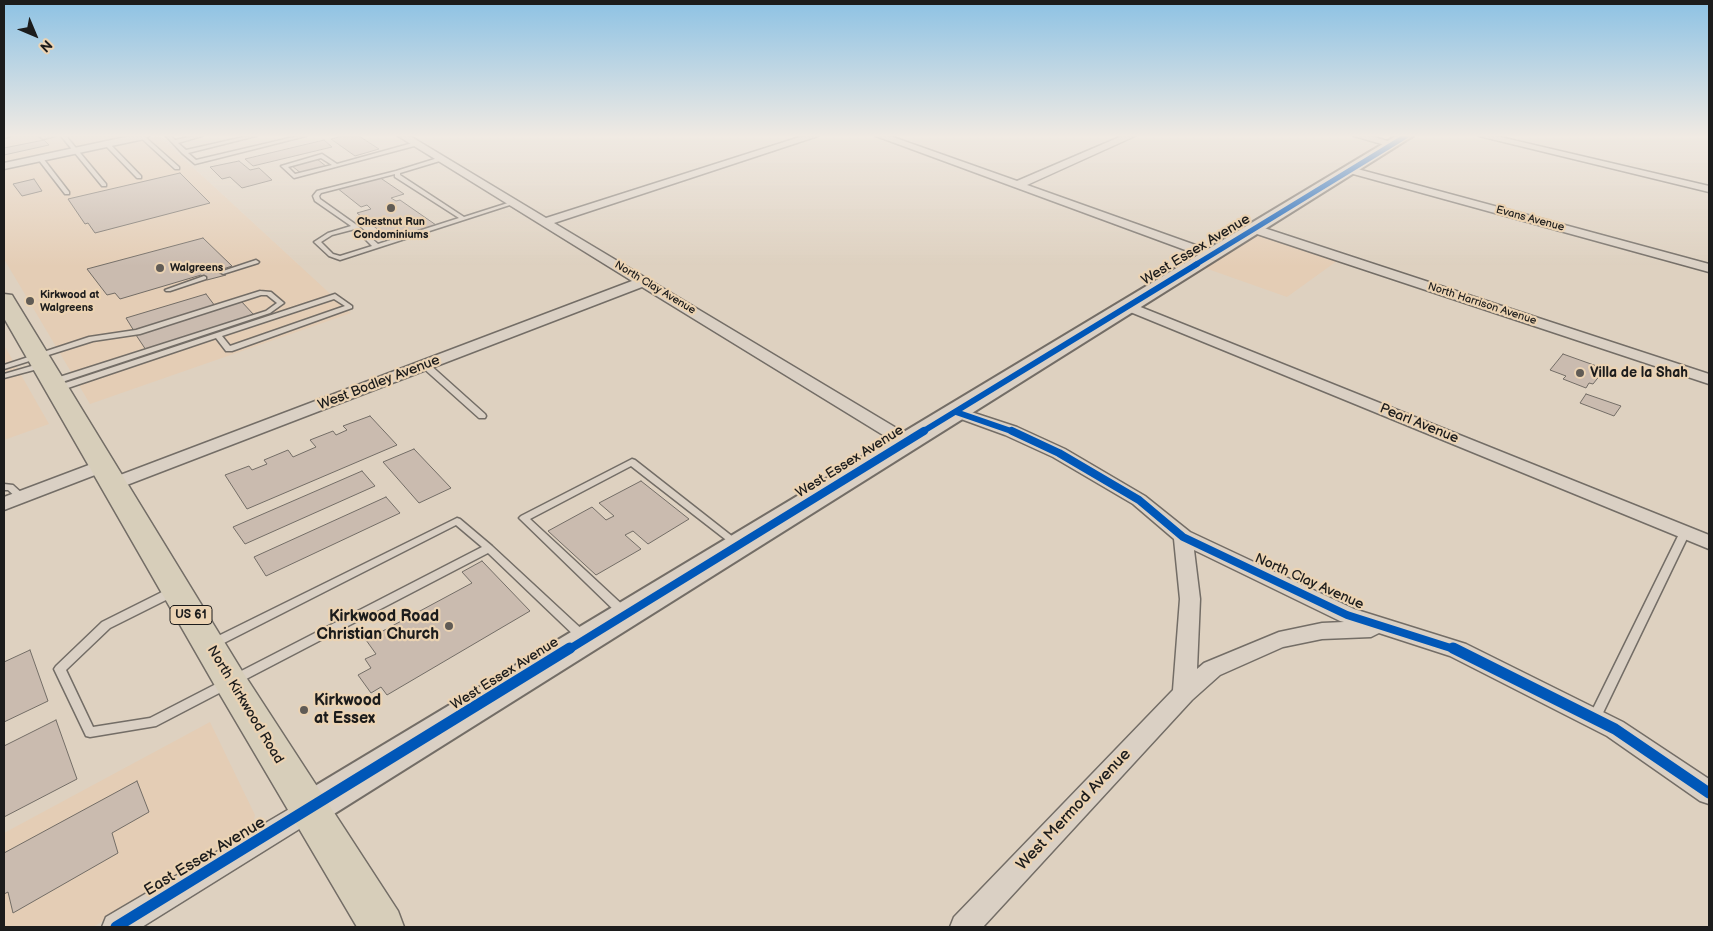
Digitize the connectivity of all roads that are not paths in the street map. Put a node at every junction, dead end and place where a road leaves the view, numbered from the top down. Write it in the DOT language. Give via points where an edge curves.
graph roads {
  1 [pos="56,179"];
  2 [pos="99,179"];
  3 [pos="369,179"];
  4 [pos="402,179"];
  5 [pos="475,179"];
  6 [pos="678,179"];
  7 [pos="1002,179"];
  8 [pos="1030,179"];
  9 [pos="1335,179"];
  10 [pos="1385,179"];
  11 [pos="1668,179"];
  12 [pos="104,185"];
  13 [pos="1017,185"];
  14 [pos="1709,189"];
  15 [pos="67,194"];
  16 [pos="514,203"];
  17 [pos="464,219"];
  18 [pos="545,222"];
  19 [pos="356,227"];
  20 [pos="1255,229"];
  21 [pos="376,246"];
  22 [pos="1211,255"];
  23 [pos="256,262"];
  24 [pos="1709,268"];
  25 [pos="223,272"];
  26 [pos="204,278"];
  27 [pos="644,281"];
  28 [pos="168,290"];
  29 [pos="4,300"];
  30 [pos="1128,306"];
  31 [pos="137,332"];
  32 [pos="217,336"];
  33 [pos="425,365"];
  34 [pos="4,367"];
  35 [pos="47,373"];
  36 [pos="4,376"];
  37 [pos="1709,379"];
  38 [pos="956,412"];
  39 [pos="482,416"];
  40 [pos="907,442"];
  41 [pos="108,475"];
  42 [pos="4,488"];
  43 [pos="21,498"];
  44 [pos="4,504"];
  45 [pos="1685,532"];
  46 [pos="1183,537"];
  47 [pos="1709,542"];
  48 [pos="738,545"];
  49 [pos="489,548"];
  50 [pos="177,590"];
  51 [pos="625,614"];
  52 [pos="1392,629"];
  53 [pos="585,639"];
  54 [pos="209,645"];
  55 [pos="230,681"];
  56 [pos="1184,693"];
  57 [pos="1594,719"];
  58 [pos="1709,793"];
  59 [pos="308,810"];
  60 [pos="116,927"];
  61 [pos="382,927"];
  62 [pos="964,927"];
  1 -- 15 [label="lane"];
  2 -- 12 [label="lane"];
  3 -- 19 [label="lane" via="319,192 316,196 316,200"];
  4 -- 17 [label="lane"];
  5 -- 16 [label="street, North Clay Avenue"];
  6 -- 18 [label="street"];
  7 -- 13 [label="street"];
  8 -- 13 [label="street"];
  9 -- 20 [label="street, West Essex Avenue"];
  10 -- 24 [label="street, Evans Avenue"];
  11 -- 14 [label="street"];
  13 -- 22 [label="street"];
  16 -- 17 [label="lane"];
  16 -- 18 [label="street, North Clay Avenue"];
  17 -- 21 [label="lane"];
  18 -- 27 [label="street, North Clay Avenue"];
  19 -- 21 [label="lane"];
  19 -- 21 [label="lane" via="330,234 317,242 331,255 340,258"];
  20 -- 22 [label="street, West Essex Avenue"];
  20 -- 37 [label="street, North Harrison Avenue"];
  22 -- 30 [label="street, West Essex Avenue"];
  23 -- 25 [label="lane"];
  26 -- 28 [label="lane"];
  27 -- 33 [label="street, West Bodley Avenue"];
  27 -- 40 [label="street, North Clay Avenue"];
  29 -- 35 [label="main road, North Kirkwood Road / US 61"];
  30 -- 38 [label="street, West Essex Avenue"];
  30 -- 45 [label="street, Pearl Avenue"];
  31 -- 35 [label="lane" via="92,339"];
  31 -- 35 [label="lane" via="260,293 269,293 282,303 268,312 149,351"];
  32 -- 32 [label="lane" via="229,349 350,307 335,296"];
  32 -- 35 [label="lane"];
  33 -- 39 [label="lane"];
  33 -- 41 [label="street, West Bodley Avenue"];
  34 -- 35 [label="lane"];
  35 -- 36 [label="lane"];
  35 -- 41 [label="main road, North Kirkwood Road / US 61"];
  38 -- 40 [label="street, West Essex Avenue"];
  38 -- 46 [label="street, North Clay Avenue" via="1011,431 1074,462 1139,500"];
  40 -- 48 [label="street, West Essex Avenue"];
  41 -- 43 [label="street, West Bodley Avenue"];
  41 -- 50 [label="main road, North Kirkwood Road / US 61"];
  42 -- 43 [label="lane" via="10,487"];
  43 -- 44 [label="street, West Bodley Avenue"];
  45 -- 47 [label="street, Pearl Avenue"];
  45 -- 57 [label="lane"];
  46 -- 52 [label="street, North Clay Avenue" via="1347,615"];
  46 -- 56 [label="street" via="1190,599"];
  48 -- 51 [label="street, West Essex Avenue"];
  48 -- 51 [label="lane" via="632,462 524,518"];
  49 -- 53 [label="lane"];
  49 -- 54 [label="lane" via="457,521"];
  49 -- 55 [label="lane"];
  50 -- 54 [label="main road, North Kirkwood Road / US 61"];
  50 -- 55 [label="lane" via="106,625 60,668 90,732 152,723"];
  51 -- 53 [label="street, West Essex Avenue"];
  52 -- 56 [label="street, West Mermod Avenue" via="1322,631 1279,640 1212,669"];
  52 -- 57 [label="street, North Clay Avenue" via="1458,650"];
  53 -- 59 [label="street, West Essex Avenue"];
  54 -- 55 [label="main road, North Kirkwood Road / US 61"];
  55 -- 59 [label="main road, North Kirkwood Road / US 61"];
  56 -- 62 [label="street, West Mermod Avenue"];
  57 -- 58 [label="street, North Clay Avenue"];
  59 -- 60 [label="street, East Essex Avenue"];
  59 -- 61 [label="main road, North Kirkwood Road / US 61"];
}
